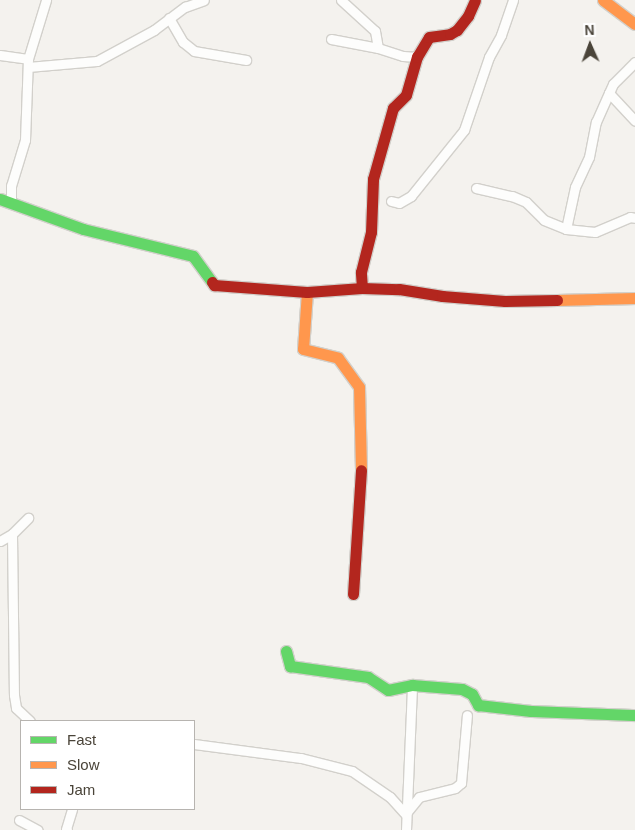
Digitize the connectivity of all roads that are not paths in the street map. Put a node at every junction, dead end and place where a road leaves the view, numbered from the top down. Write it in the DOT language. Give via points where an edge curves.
graph roads {
  1 [pos="46,0"];
  2 [pos="204,0"];
  3 [pos="341,0"];
  4 [pos="475,0"];
  5 [pos="513,0"];
  6 [pos="604,0"];
  7 [pos="169,18"];
  8 [pos="635,24"];
  9 [pos="331,39"];
  10 [pos="378,48"];
  11 [pos="0,55"];
  12 [pos="417,57"];
  13 [pos="246,60"];
  14 [pos="635,62"];
  15 [pos="28,63"];
  16 [pos="609,92"];
  17 [pos="635,121"];
  18 [pos="476,188"];
  19 [pos="6,201"];
  20 [pos="392,201"];
  21 [pos="635,218"];
  22 [pos="566,230"];
  23 [pos="362,288"];
  24 [pos="307,292"];
  25 [pos="635,298"];
  26 [pos="28,518"];
  27 [pos="12,534"];
  28 [pos="0,541"];
  29 [pos="353,594"];
  30 [pos="286,651"];
  31 [pos="412,685"];
  32 [pos="467,715"];
  33 [pos="635,715"];
  34 [pos="29,720"];
  35 [pos="195,744"];
  36 [pos="72,810"];
  37 [pos="406,815"];
  38 [pos="19,820"];
  39 [pos="38,830"];
  40 [pos="65,830"];
  41 [pos="406,830"];
  1 -- 15 [label="street" via="31,43"];
  2 -- 7 [label="street"];
  3 -- 10 [label="street" via="375,31"];
  4 -- 12 [label="street" via="457,30 429,37"];
  5 -- 20 [label="street" via="464,130 411,196 403,202"];
  6 -- 8 [label="street"];
  7 -- 13 [label="street" via="183,42 194,51"];
  7 -- 15 [label="street" via="97,62"];
  9 -- 10 [label="street"];
  10 -- 12 [label="street"];
  11 -- 15 [label="street"];
  12 -- 23 [label="street" via="406,95 393,108 373,179 371,232 361,272"];
  14 -- 16 [label="street"];
  15 -- 19 [label="street" via="25,140"];
  16 -- 17 [label="street"];
  16 -- 22 [label="street" via="596,122 589,157 575,187"];
  18 -- 22 [label="street" via="526,202 544,220"];
  19 -- 24 [label="street" via="83,229 193,256 214,285"];
  21 -- 22 [label="street" via="630,217 595,232"];
  23 -- 24 [label="street"];
  23 -- 25 [label="street" via="505,301"];
  24 -- 29 [label="street" via="304,350 338,358 359,386 361,469"];
  26 -- 27 [label="street"];
  27 -- 28 [label="street"];
  27 -- 34 [label="street" via="14,695 16,708"];
  30 -- 31 [label="street" via="290,666 368,677 388,690"];
  31 -- 33 [label="street" via="462,689 472,694 478,705 531,711"];
  31 -- 37 [label="street"];
  32 -- 37 [label="street" via="461,783 455,788 418,797"];
  35 -- 37 [label="street" via="301,758 352,771 390,797"];
  36 -- 40 [label="street"];
  37 -- 41 [label="street"];
  38 -- 39 [label="street"];
}
